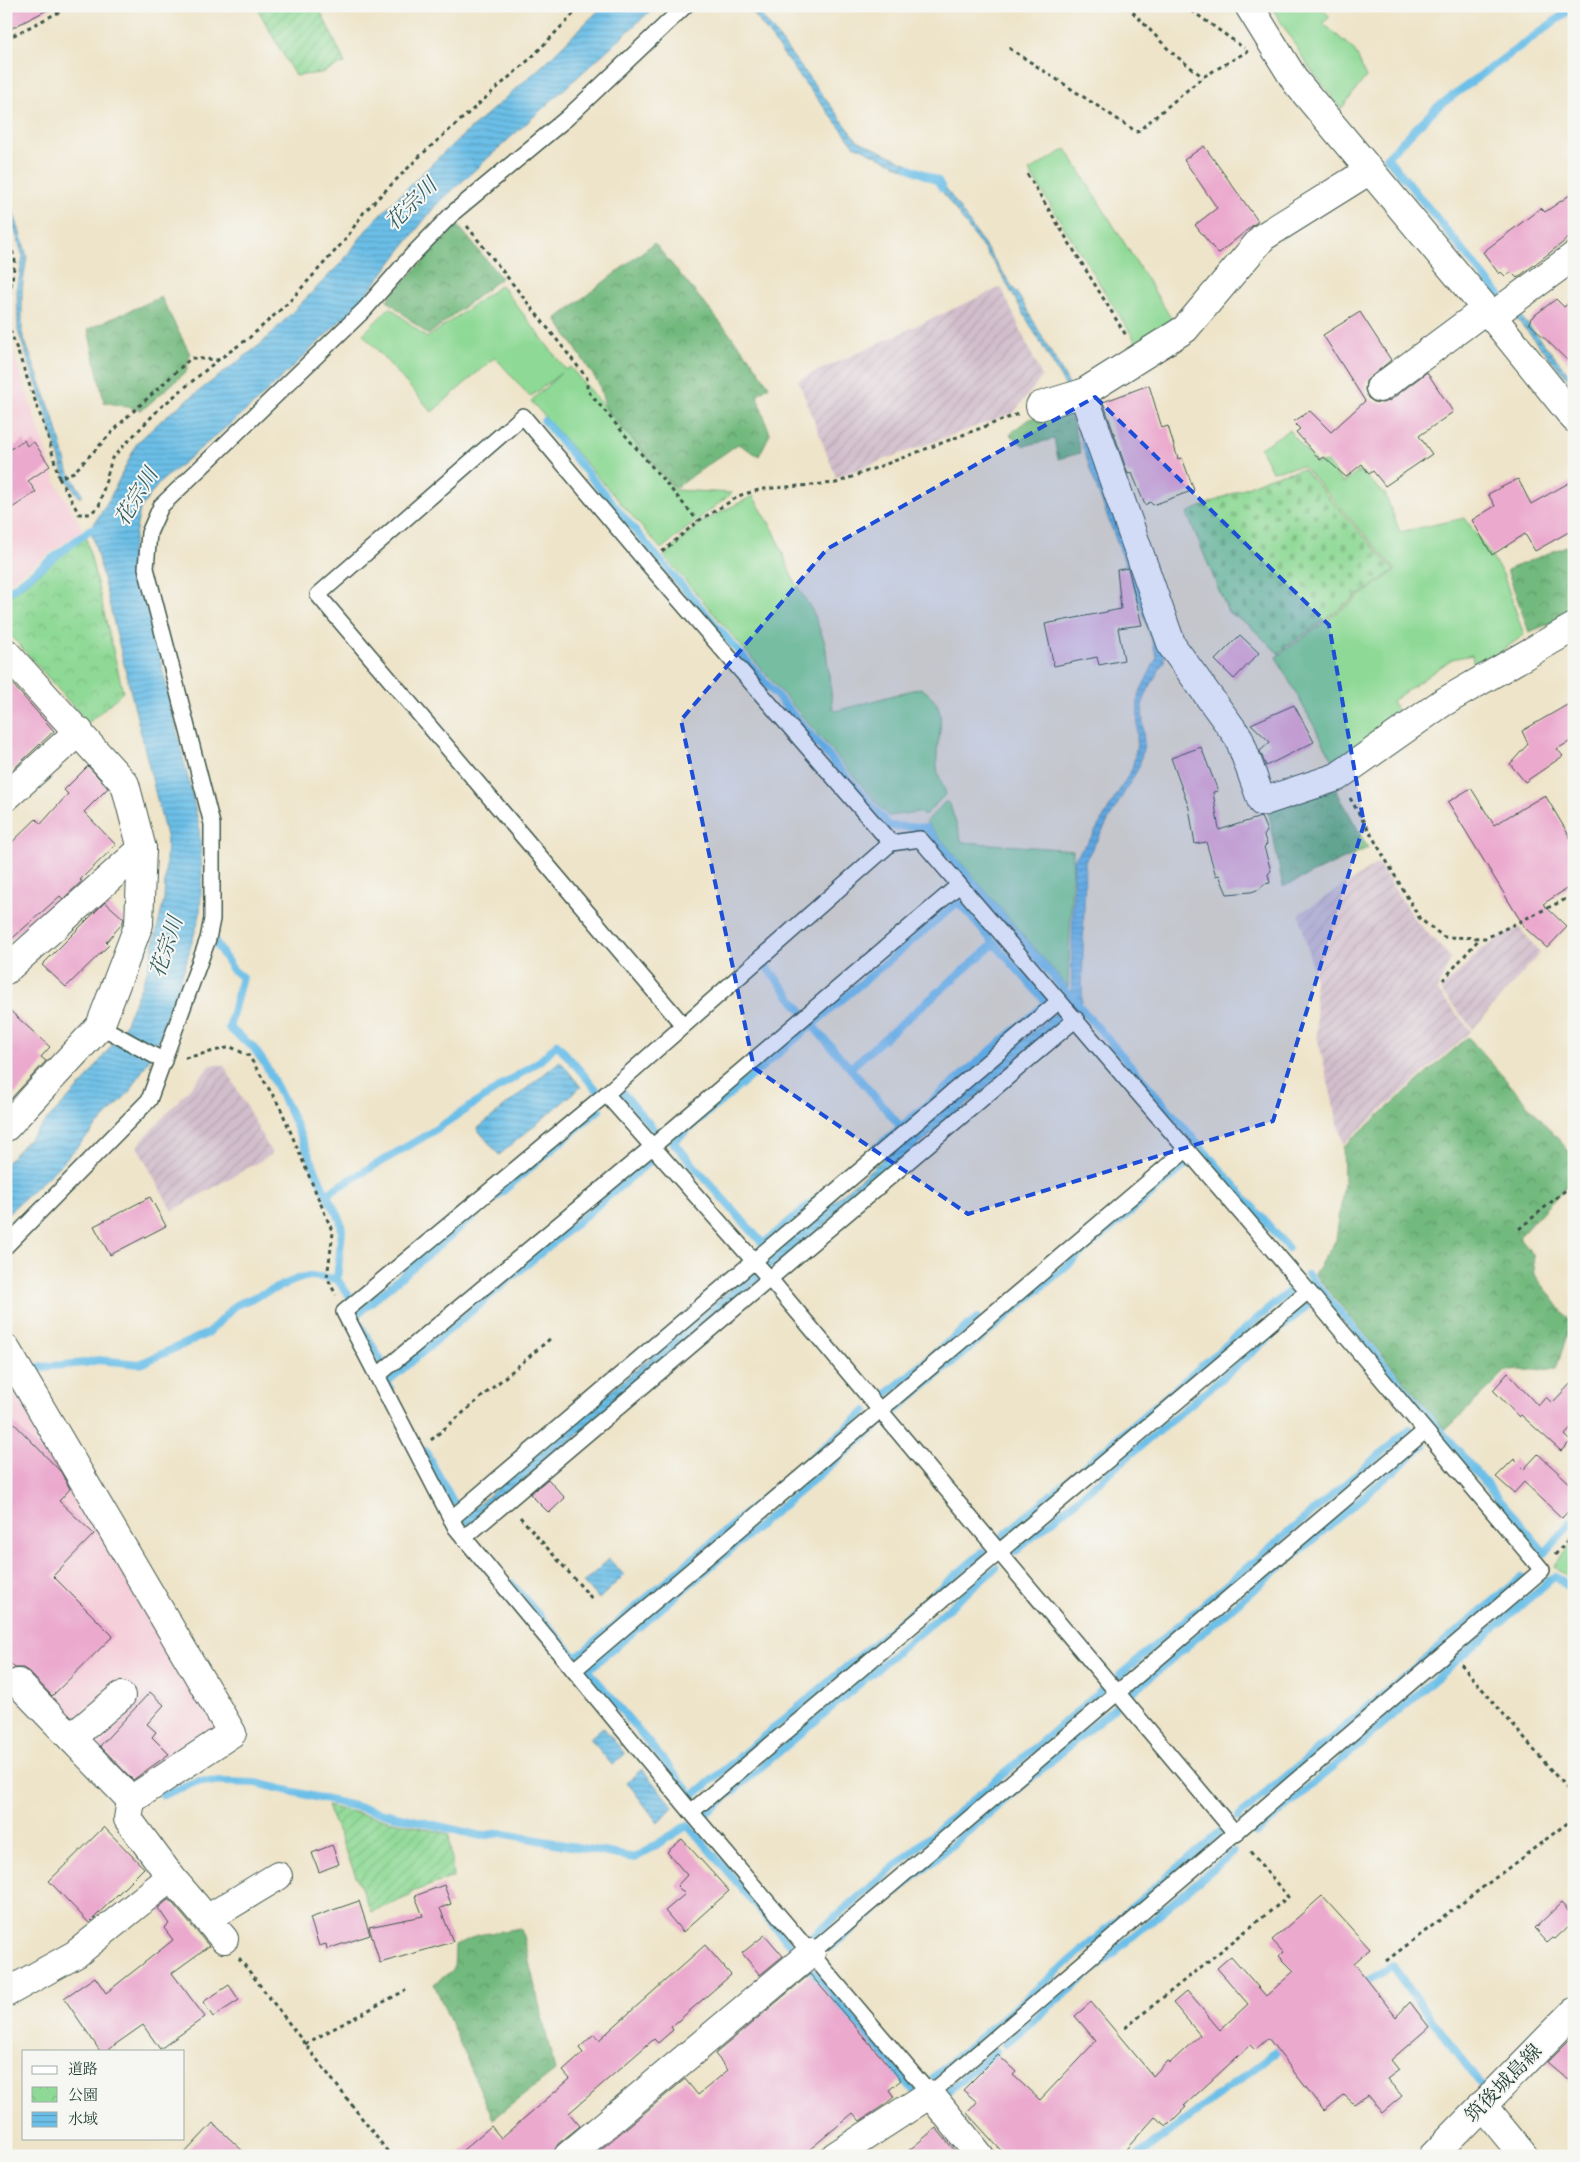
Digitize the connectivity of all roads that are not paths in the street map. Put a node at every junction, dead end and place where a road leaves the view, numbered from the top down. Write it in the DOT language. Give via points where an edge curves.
graph roads {
  1 [pos="685,6"];
  2 [pos="1248,6"];
  3 [pos="1370,170"];
  4 [pos="1574,256"];
  5 [pos="1489,313"];
  6 [pos="1380,388"];
  7 [pos="1082,393"];
  8 [pos="1040,406"];
  9 [pos="1574,418"];
  10 [pos="1574,627"];
  11 [pos="6,653"];
  12 [pos="79,731"];
  13 [pos="6,797"];
  14 [pos="891,843"];
  15 [pos="142,849"];
  16 [pos="959,885"];
  17 [pos="6,970"];
  18 [pos="1059,1001"];
  19 [pos="1076,1019"];
  20 [pos="683,1025"];
  21 [pos="107,1030"];
  22 [pos="160,1058"];
  23 [pos="606,1094"];
  24 [pos="6,1127"];
  25 [pos="652,1147"];
  26 [pos="1186,1150"];
  27 [pos="6,1246"];
  28 [pos="754,1262"];
  29 [pos="769,1278"];
  30 [pos="1308,1291"];
  31 [pos="6,1349"];
  32 [pos="377,1376"];
  33 [pos="880,1412"];
  34 [pos="1425,1432"];
  35 [pos="451,1519"];
  36 [pos="464,1538"];
  37 [pos="1000,1552"];
  38 [pos="574,1670"];
  39 [pos="18,1683"];
  40 [pos="1116,1692"];
  41 [pos="121,1696"];
  42 [pos="71,1738"];
  43 [pos="131,1800"];
  44 [pos="691,1812"];
  45 [pos="1236,1834"];
  46 [pos="278,1876"];
  47 [pos="171,1877"];
  48 [pos="810,1953"];
  49 [pos="6,1993"];
  50 [pos="1574,2012"];
  51 [pos="930,2094"];
  52 [pos="1482,2105"];
  53 [pos="568,2156"];
  54 [pos="835,2156"];
  55 [pos="980,2156"];
  56 [pos="1433,2156"];
  57 [pos="1524,2156"];
  1 -- 22 [label="lane" via="567,118 454,212 365,309 161,506 149,533 146,568 212,824 213,870 212,919 208,939"];
  2 -- 3 [label="street" via="1257,44 1296,82"];
  3 -- 5 [label="street"];
  3 -- 7 [label="street" via="1263,237 1185,329"];
  4 -- 5 [label="street"];
  5 -- 6 [label="street"];
  5 -- 9 [label="street"];
  7 -- 8 [label="street"];
  7 -- 10 [label="street" via="1172,646 1239,738 1262,802 1337,777 1442,702"];
  11 -- 12 [label="street"];
  12 -- 13 [label="street"];
  12 -- 15 [label="street" via="125,784"];
  14 -- 16 [label="lane" via="920,839"];
  14 -- 20 [label="lane"];
  14 -- 20 [label="lane" via="523,416 318,595"];
  15 -- 17 [label="street"];
  15 -- 21 [label="street" via="138,924"];
  16 -- 18 [label="lane"];
  16 -- 25 [label="lane"];
  18 -- 19 [label="lane"];
  18 -- 28 [label="lane"];
  19 -- 26 [label="lane"];
  19 -- 29 [label="lane"];
  20 -- 23 [label="lane"];
  21 -- 22 [label="lane"];
  21 -- 24 [label="street"];
  22 -- 27 [label="lane" via="149,1100"];
  23 -- 25 [label="lane"];
  23 -- 32 [label="lane" via="344,1312"];
  25 -- 28 [label="lane"];
  25 -- 32 [label="lane"];
  26 -- 30 [label="lane"];
  26 -- 33 [label="lane"];
  28 -- 29 [label="lane"];
  28 -- 35 [label="lane"];
  29 -- 33 [label="lane"];
  29 -- 36 [label="lane"];
  30 -- 34 [label="lane"];
  30 -- 37 [label="lane"];
  31 -- 43 [label="street" via="232,1733"];
  32 -- 35 [label="lane"];
  33 -- 37 [label="lane"];
  33 -- 38 [label="lane"];
  34 -- 40 [label="lane"];
  34 -- 45 [label="lane" via="1542,1570"];
  35 -- 36 [label="lane"];
  36 -- 38 [label="lane"];
  37 -- 40 [label="lane"];
  37 -- 44 [label="lane"];
  38 -- 44 [label="lane"];
  39 -- 42 [label="street"];
  40 -- 45 [label="lane"];
  40 -- 48 [label="lane"];
  41 -- 42 [label="street"];
  42 -- 43 [label="street"];
  43 -- 47 [label="street" via="128,1819"];
  44 -- 48 [label="lane"];
  45 -- 51 [label="lane"];
  46 -- 47 [label="street" via="215,1929"];
  47 -- 49 [label="street" via="76,1954"];
  48 -- 51 [label="lane"];
  48 -- 53 [label="street"];
  50 -- 52 [label="street, 筑後城島線"];
  51 -- 54 [label="street"];
  51 -- 55 [label="street"];
  52 -- 56 [label="street, 筑後城島線"];
  52 -- 57 [label="street"];
}
